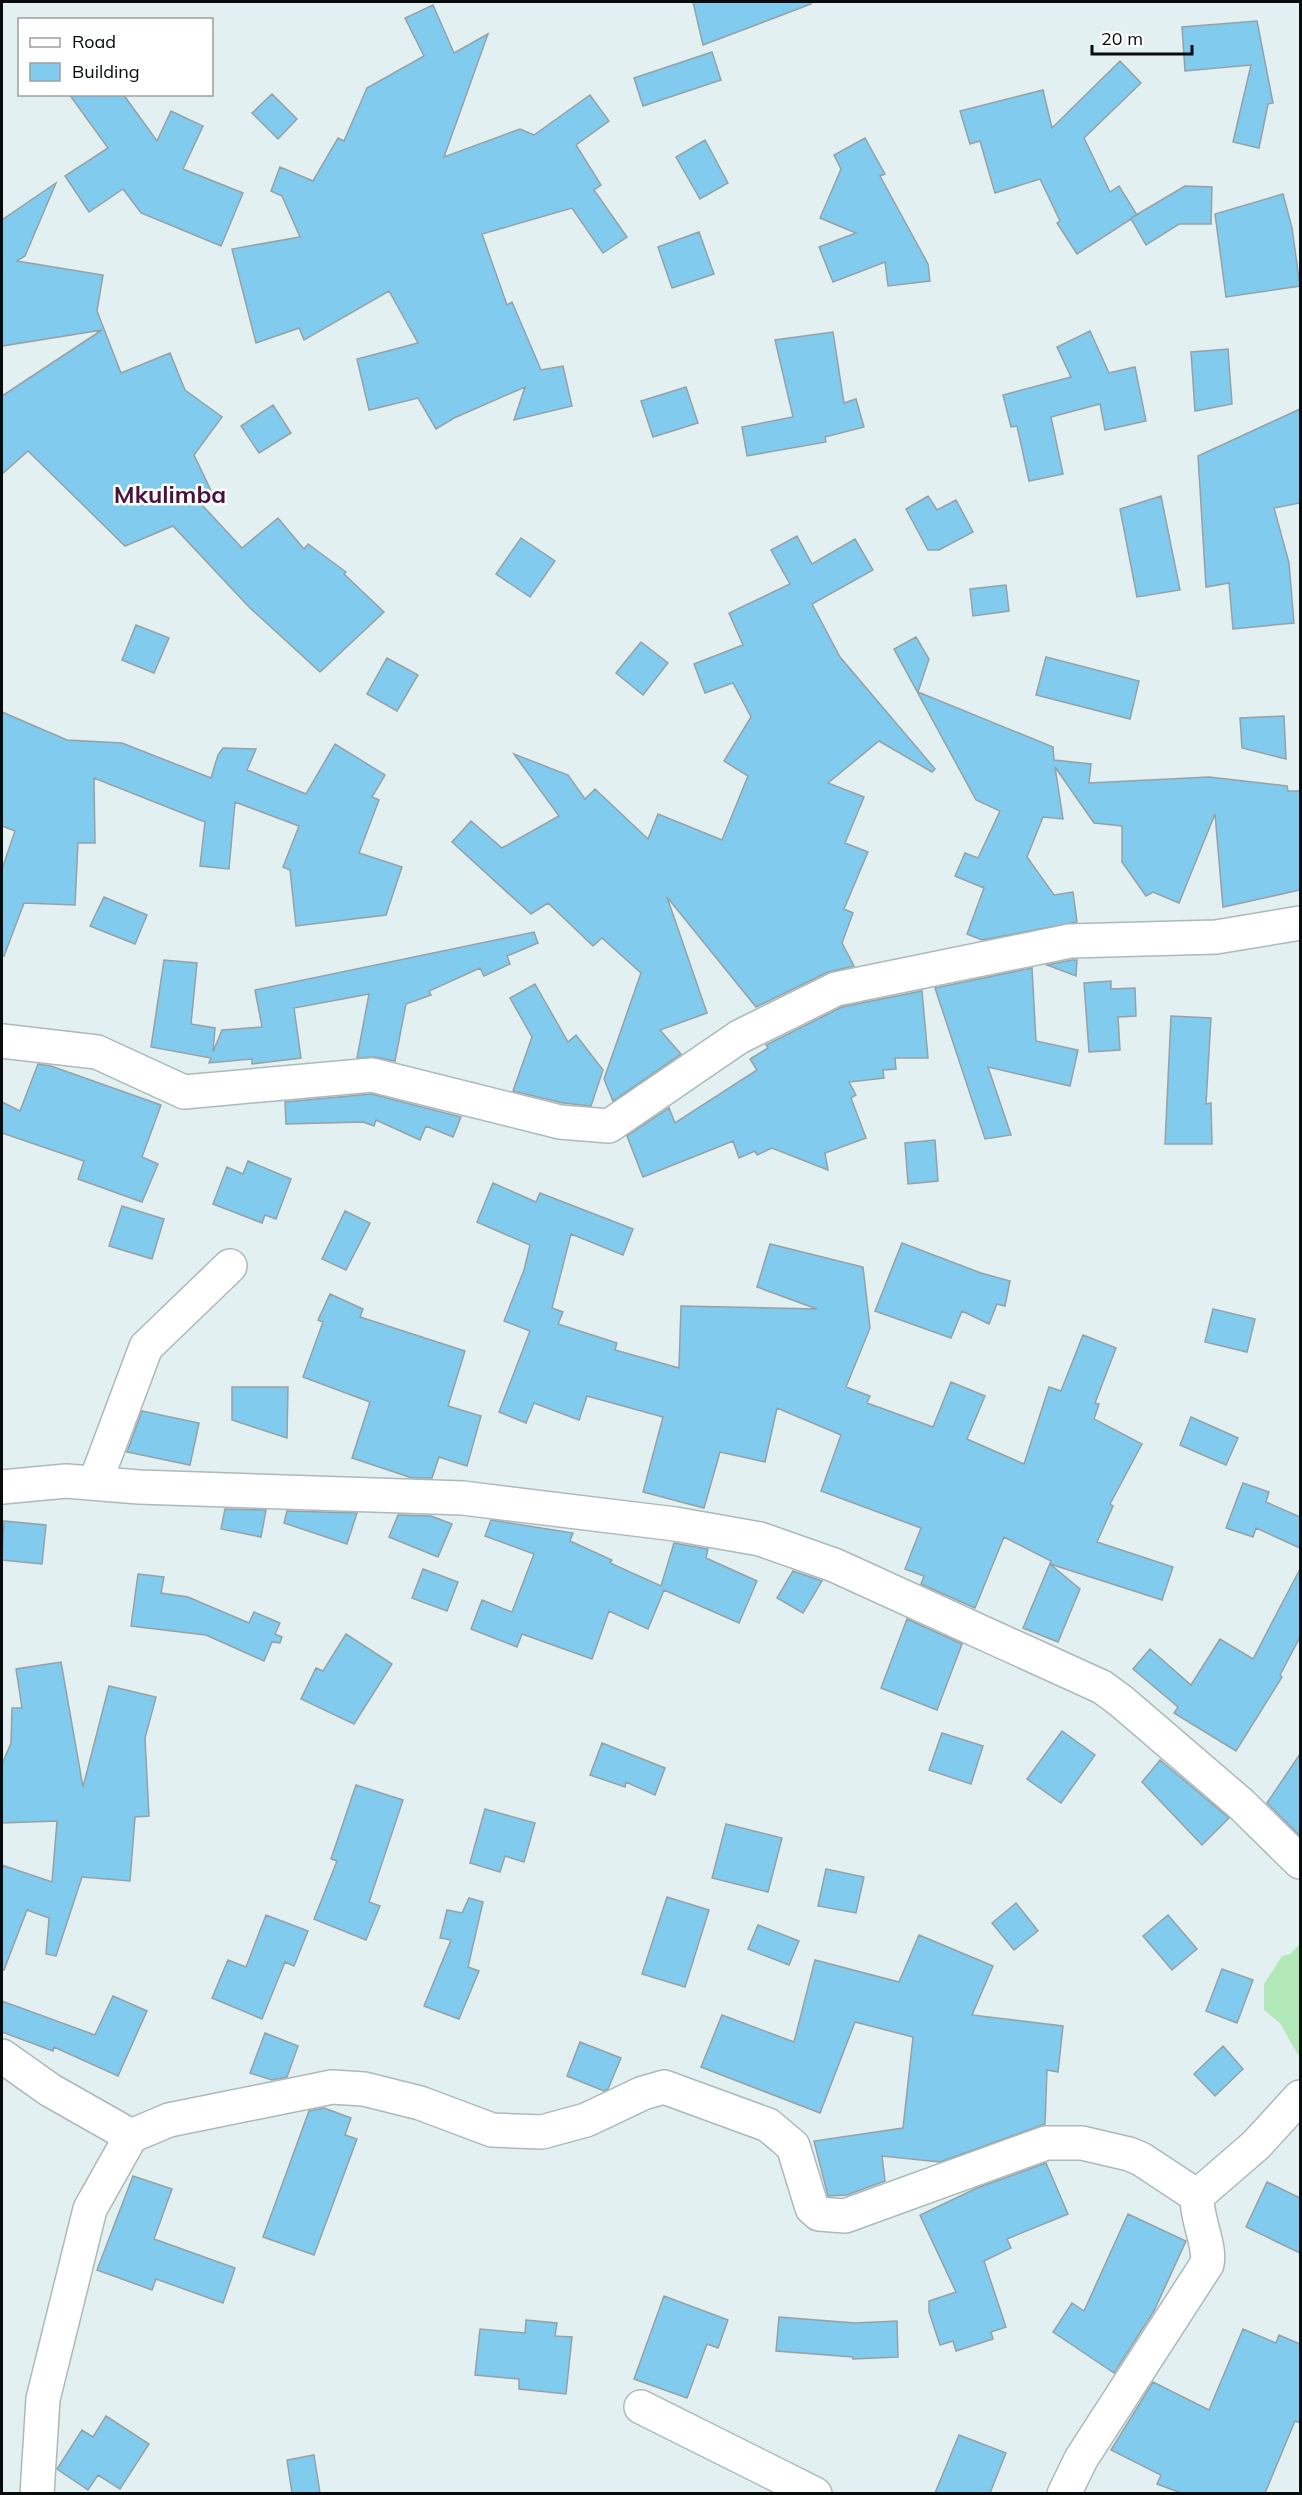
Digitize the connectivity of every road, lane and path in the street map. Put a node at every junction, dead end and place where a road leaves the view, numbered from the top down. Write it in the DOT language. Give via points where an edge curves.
graph roads {
  1 [pos="1300,923"];
  2 [pos="2,1041"];
  3 [pos="230,1266"];
  4 [pos="95,1483"];
  5 [pos="2,1486"];
  6 [pos="1300,1862"];
  7 [pos="2,2056"];
  8 [pos="1300,2097"];
  9 [pos="131,2136"];
  10 [pos="1197,2196"];
  11 [pos="641,2407"];
  12 [pos="37,2493"];
  13 [pos="815,2493"];
  14 [pos="1064,2493"];
  1 -- 2 [label="street" via="1216,937 1070,941 836,989 739,1037 609,1126 560,1122 372,1075 184,1092 97,1052"];
  3 -- 4 [label="street" via="146,1347"];
  4 -- 5 [label="street" via="57,1481"];
  4 -- 6 [label="street" via="463,1498 675,1524 760,1539 834,1565 1102,1687 1232,1797"];
  7 -- 9 [label="street" via="50,2090"];
  8 -- 10 [label="street" via="1256,2145"];
  9 -- 10 [label="street" via="169,2120 332,2087 364,2089 420,2103 492,2130 542,2132 586,2120 664,2087 768,2125 780,2134 793,2146 812,2208 819,2214 844,2216 1046,2143 1082,2143 1129,2154"];
  9 -- 12 [label="street" via="90,2210 43,2399"];
  10 -- 14 [label="street" via="1196,2214 1205,2240 1207,2264 1081,2459"];
  11 -- 13 [label="street"];
}
